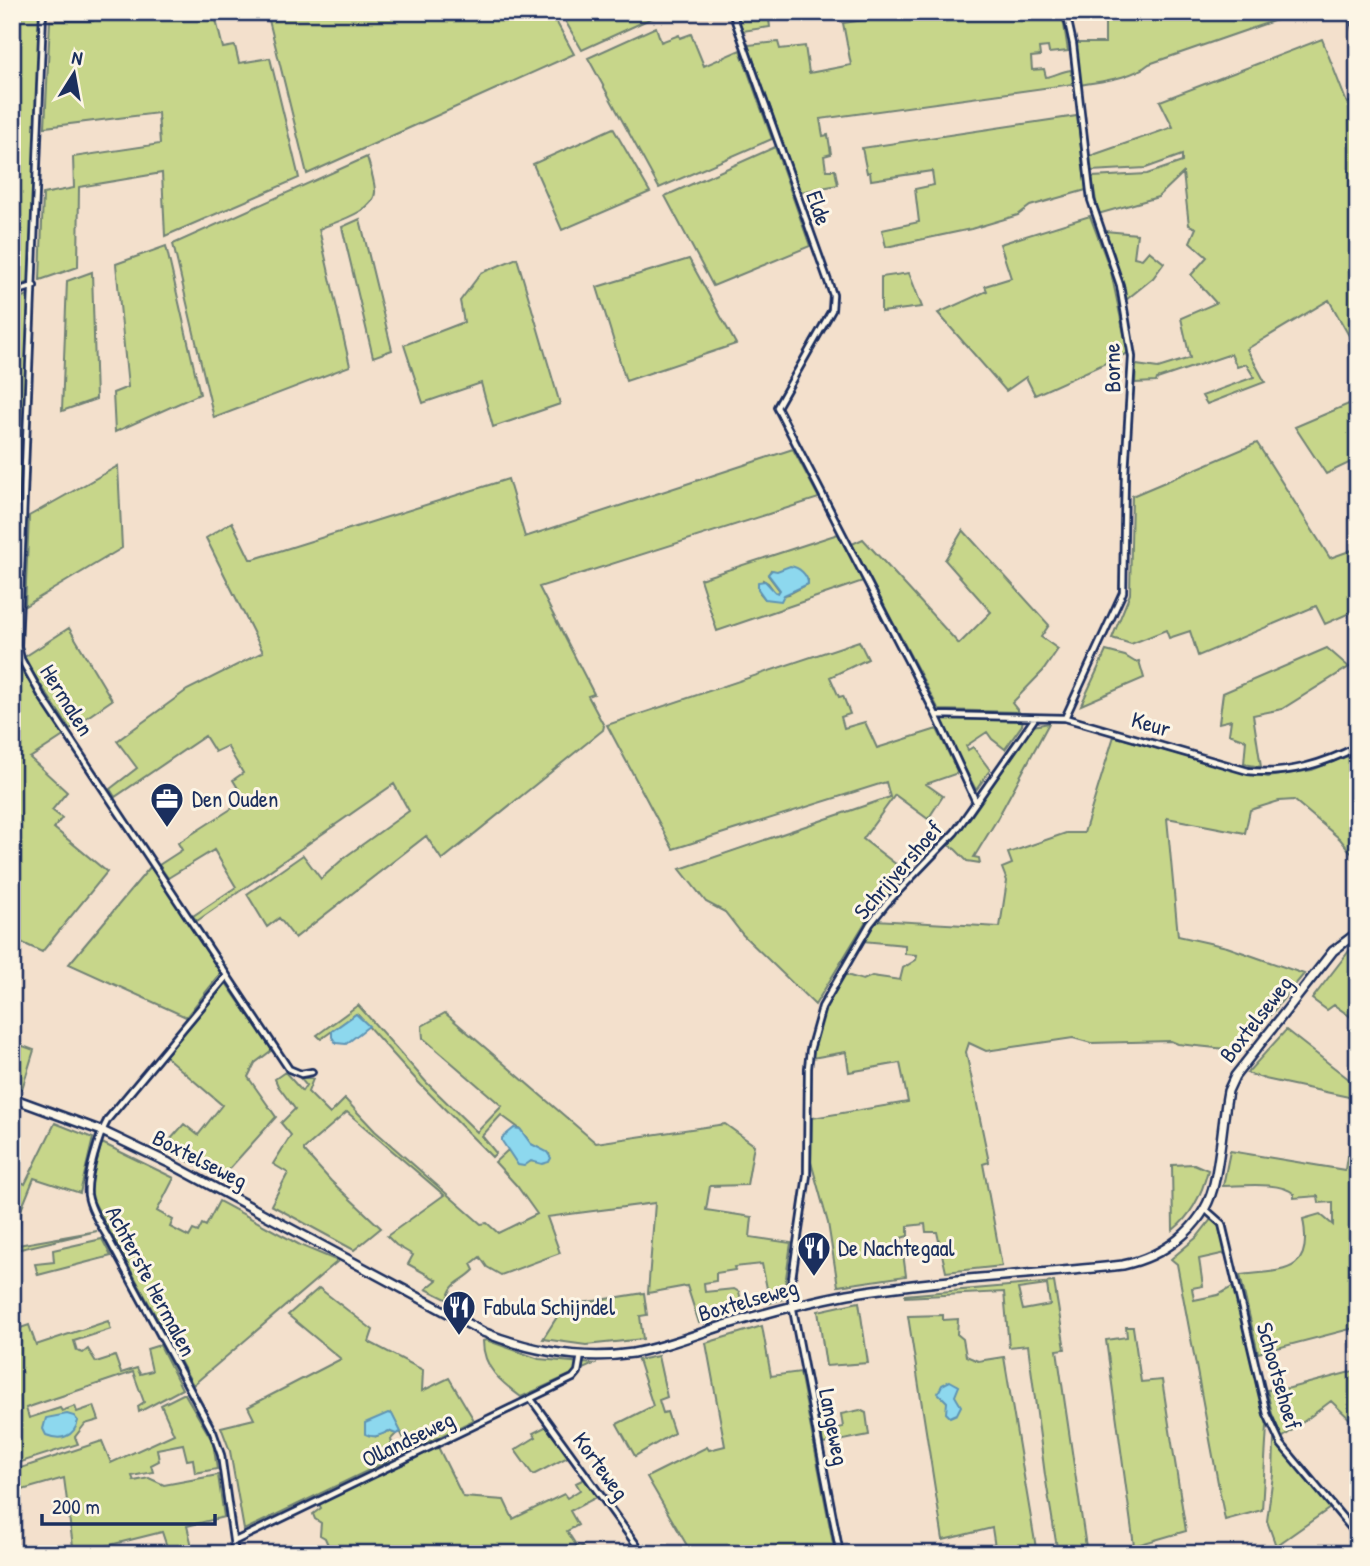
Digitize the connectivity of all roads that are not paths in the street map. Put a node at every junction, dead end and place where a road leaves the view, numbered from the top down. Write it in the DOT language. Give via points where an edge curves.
graph roads {
  1 [pos="43,12"];
  2 [pos="732,12"];
  3 [pos="1066,12"];
  4 [pos="1354,12"];
  5 [pos="1357,32"];
  6 [pos="34,286"];
  7 [pos="12,293"];
  8 [pos="936,715"];
  9 [pos="1065,718"];
  10 [pos="1035,719"];
  11 [pos="1358,746"];
  12 [pos="1351,750"];
  13 [pos="1358,756"];
  14 [pos="976,803"];
  15 [pos="1358,932"];
  16 [pos="226,977"];
  17 [pos="312,1072"];
  18 [pos="12,1098"];
  19 [pos="102,1131"];
  20 [pos="1204,1208"];
  21 [pos="793,1306"];
  22 [pos="581,1355"];
  23 [pos="531,1399"];
  24 [pos="1358,1536"];
  25 [pos="235,1541"];
  26 [pos="235,1554"];
  27 [pos="643,1554"];
  28 [pos="840,1554"];
  1 -- 6 [label="street, Hermalen"];
  2 -- 8 [label="street, Elde" via="833,295 832,310 777,407"];
  3 -- 9 [label="street, Borne" via="1091,200 1120,285 1132,377 1122,592"];
  4 -- 5 [label="street"];
  6 -- 7 [label="street"];
  6 -- 16 [label="street, Hermalen" via="21,659"];
  8 -- 10 [label="street, Keur"];
  8 -- 14 [label="street"];
  9 -- 10 [label="street, Keur"];
  9 -- 12 [label="street, Keur" via="1248,771 1287,770"];
  10 -- 14 [label="street, Schrijvershoef"];
  11 -- 12 [label="street, Keur"];
  12 -- 13 [label="street"];
  14 -- 21 [label="street, Schrijvershoef" via="878,914 822,1007 808,1068 807,1165 791,1284"];
  15 -- 20 [label="main road, Boxtelseweg" via="1333,951 1235,1076 1228,1091 1213,1189"];
  16 -- 17 [label="street, Hermalen" via="289,1069"];
  16 -- 19 [label="street, Achterste Hermalen"];
  18 -- 19 [label="main road, Boxtelseweg"];
  19 -- 22 [label="main road, Boxtelseweg" via="483,1332 537,1350"];
  19 -- 25 [label="street, Achterste Hermalen" via="88,1185 90,1203 213,1432"];
  20 -- 21 [label="main road, Boxtelseweg" via="1182,1237 1133,1263 913,1285"];
  20 -- 24 [label="street, Schootsehoef" via="1222,1224 1275,1436"];
  21 -- 22 [label="main road, Boxtelseweg" via="634,1353"];
  21 -- 28 [label="street, Langeweg"];
  22 -- 23 [label="street, Ollandseweg" via="573,1378"];
  23 -- 25 [label="street, Ollandseweg"];
  23 -- 27 [label="street, Korteweg"];
  25 -- 26 [label="street, Achterste Hermalen"];
}
